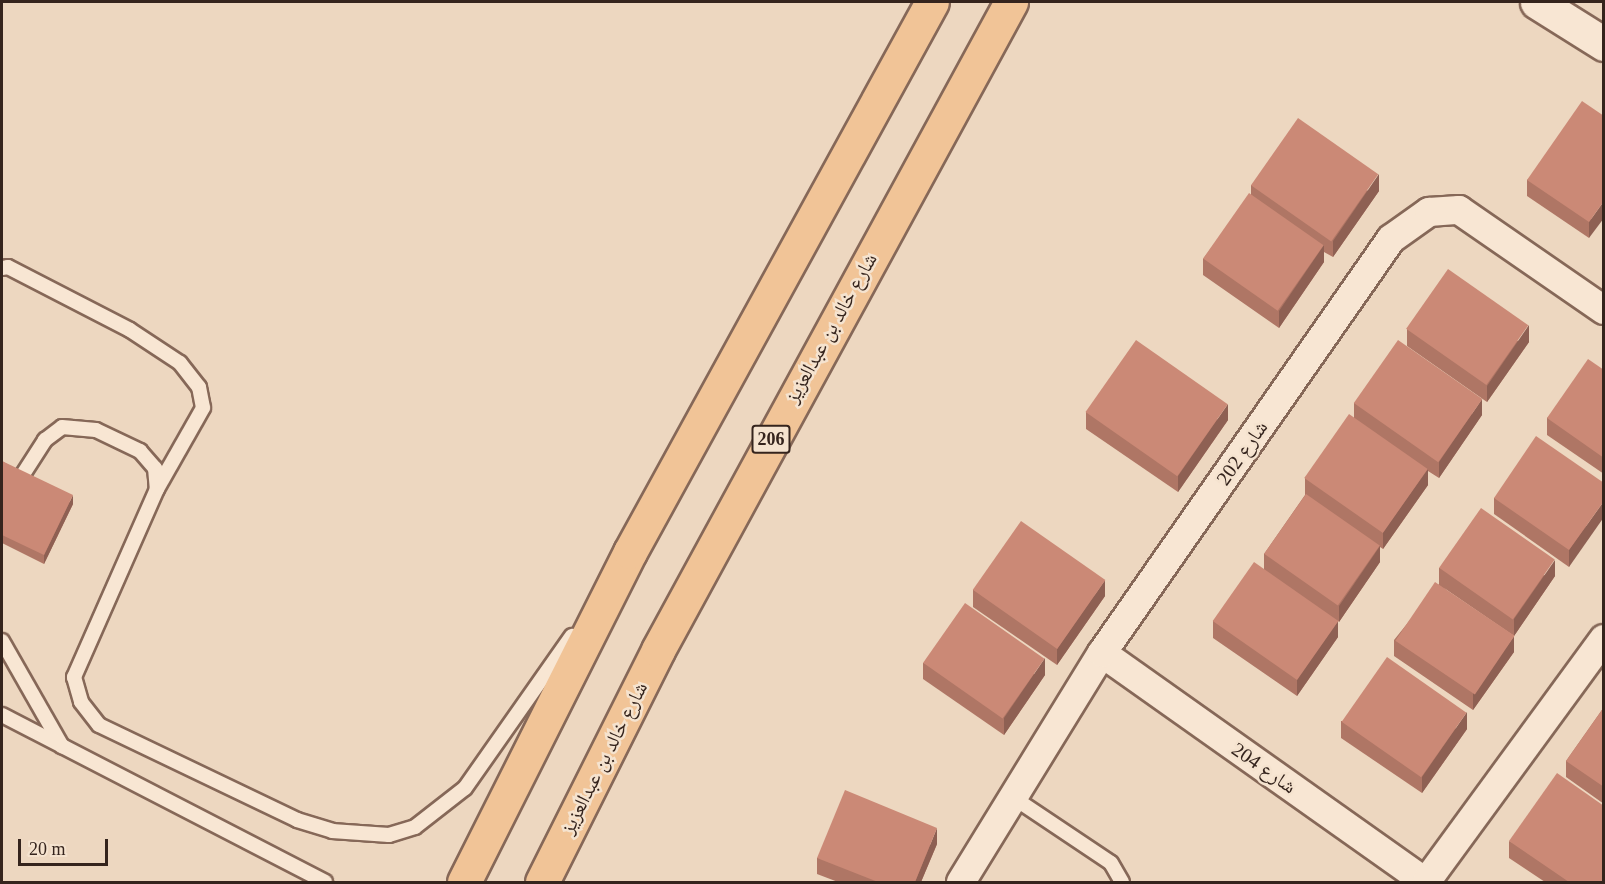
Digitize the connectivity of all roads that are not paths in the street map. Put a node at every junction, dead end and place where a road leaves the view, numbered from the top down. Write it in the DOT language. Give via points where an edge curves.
graph roads {
  1 [pos="906,2"];
  2 [pos="932,2"];
  3 [pos="1011,2"];
  4 [pos="1537,2"];
  5 [pos="1604,44"];
  6 [pos="883,92"];
  7 [pos="2,268"];
  8 [pos="1604,310"];
  9 [pos="157,489"];
  10 [pos="2,507"];
  11 [pos="630,552"];
  12 [pos="1604,639"];
  13 [pos="2,641"];
  14 [pos="1102,653"];
  15 [pos="2,715"];
  16 [pos="63,746"];
  17 [pos="1011,796"];
  18 [pos="326,882"];
  19 [pos="464,882"];
  20 [pos="542,882"];
  21 [pos="961,882"];
  22 [pos="1122,882"];
  23 [pos="1425,882"];
  1 -- 6 [label="main road"];
  2 -- 6 [label="main road"];
  3 -- 20 [label="main road, شارع خالد بن عبدالعزيز / 206" via="664,639"];
  4 -- 5 [label="street"];
  6 -- 11 [label="main road"];
  7 -- 9 [label="lane" via="8,267 130,330 180,363 199,387 203,408"];
  8 -- 14 [label="street, شارع 202" via="1459,210 1429,212 1391,239"];
  9 -- 10 [label="lane" via="155,468 140,451 96,430 62,427 45,440"];
  9 -- 11 [label="lane" via="74,677 81,702 99,725 125,741 332,831 388,835 415,827 442,810 497,744"];
  11 -- 19 [label="main road"];
  12 -- 23 [label="street"];
  13 -- 16 [label="lane"];
  14 -- 17 [label="street, شارع 202"];
  14 -- 23 [label="street, شارع 204"];
  15 -- 16 [label="lane"];
  16 -- 18 [label="lane"];
  17 -- 21 [label="street, شارع 202"];
  17 -- 22 [label="lane" via="1111,863"];
}
